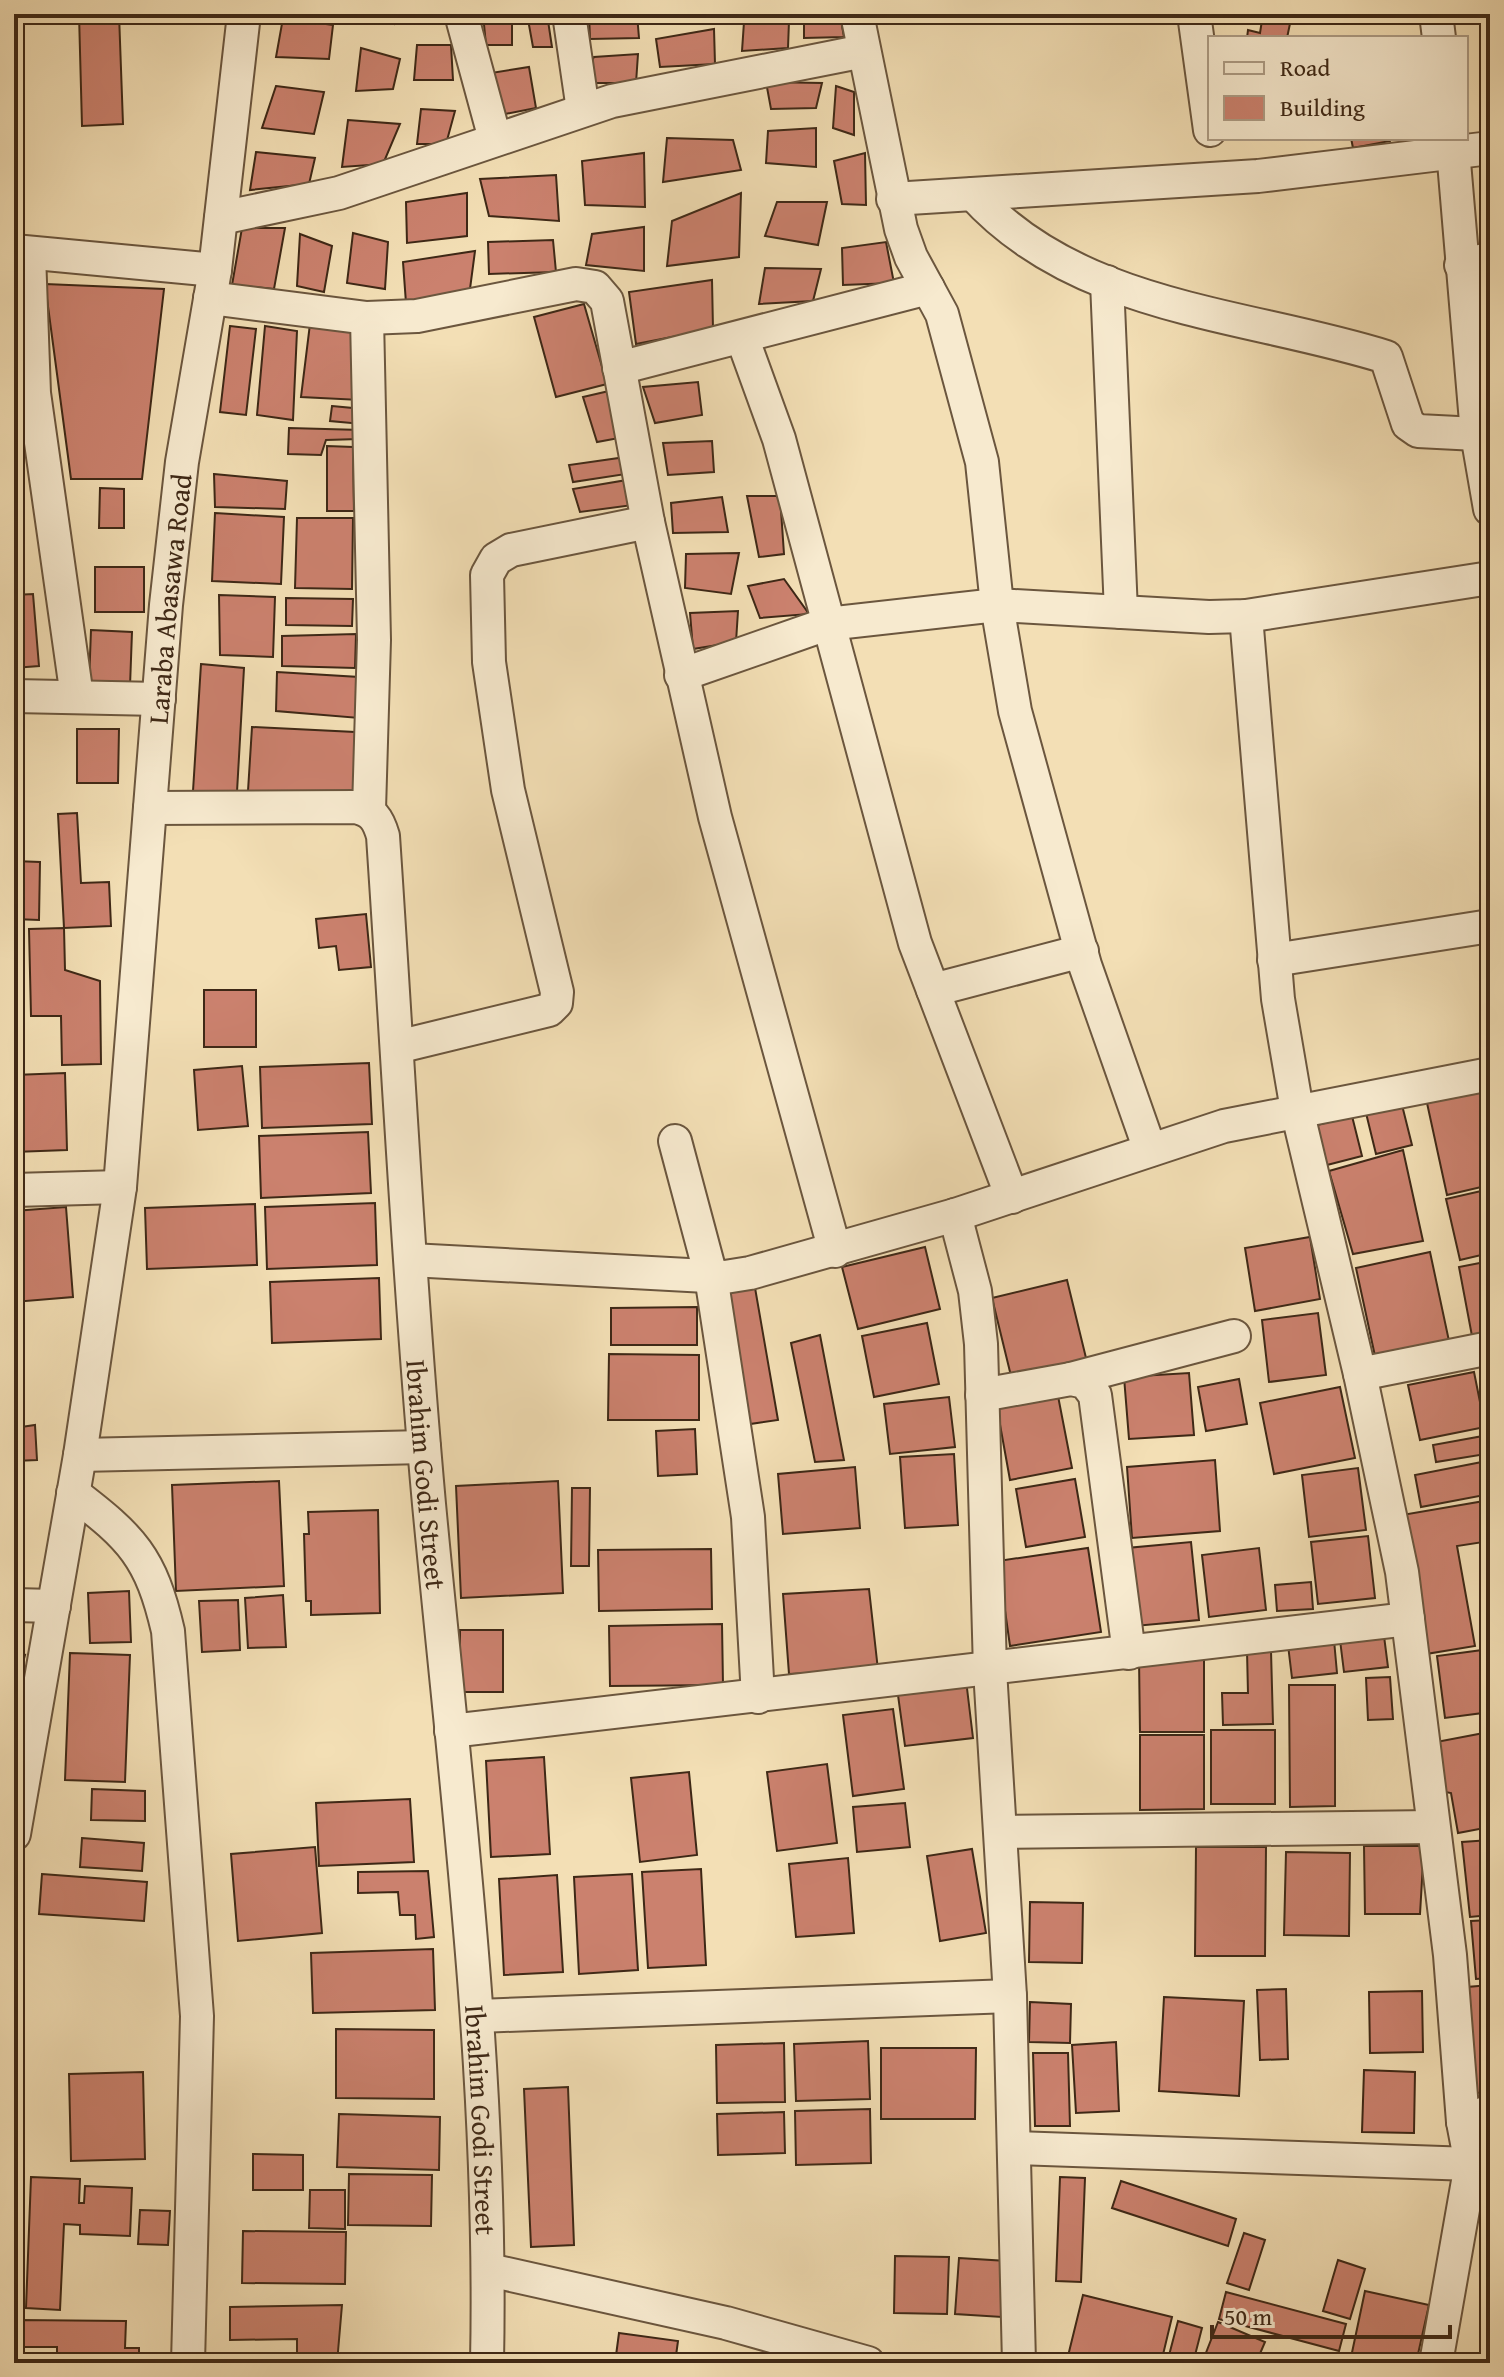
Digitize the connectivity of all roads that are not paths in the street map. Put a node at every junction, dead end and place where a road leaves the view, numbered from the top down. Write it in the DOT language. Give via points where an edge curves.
graph roads {
  1 [pos="244,14"];
  2 [pos="461,14"];
  3 [pos="569,14"];
  4 [pos="857,14"];
  5 [pos="1194,14"];
  6 [pos="1436,14"];
  7 [pos="1439,36"];
  8 [pos="864,51"];
  9 [pos="583,110"];
  10 [pos="1208,116"];
  11 [pos="495,139"];
  12 [pos="1211,140"];
  13 [pos="1453,146"];
  14 [pos="1490,148"];
  15 [pos="1217,179"];
  16 [pos="973,194"];
  17 [pos="893,199"];
  18 [pos="221,218"];
  19 [pos="21,253"];
  20 [pos="1476,262"];
  21 [pos="1107,282"];
  22 [pos="213,284"];
  23 [pos="928,288"];
  24 [pos="367,318"];
  25 [pos="742,337"];
  26 [pos="619,368"];
  27 [pos="1477,434"];
  28 [pos="1490,509"];
  29 [pos="648,522"];
  30 [pos="1490,578"];
  31 [pos="997,605"];
  32 [pos="1121,612"];
  33 [pos="1246,616"];
  34 [pos="827,624"];
  35 [pos="681,675"];
  36 [pos="14,696"];
  37 [pos="77,697"];
  38 [pos="159,699"];
  39 [pos="150,808"];
  40 [pos="369,810"];
  41 [pos="1490,926"];
  42 [pos="1082,951"];
  43 [pos="1274,960"];
  44 [pos="933,990"];
  45 [pos="397,1047"];
  46 [pos="1490,1074"];
  47 [pos="1297,1110"];
  48 [pos="675,1141"];
  49 [pos="1150,1150"];
  50 [pos="120,1187"];
  51 [pos="14,1190"];
  52 [pos="1012,1197"];
  53 [pos="955,1215"];
  54 [pos="835,1251"];
  55 [pos="411,1260"];
  56 [pos="711,1276"];
  57 [pos="1234,1336"];
  58 [pos="1490,1348"];
  59 [pos="1360,1374"];
  60 [pos="1071,1379"];
  61 [pos="982,1395"];
  62 [pos="424,1447"];
  63 [pos="80,1455"];
  64 [pos="73,1493"];
  65 [pos="14,1605"];
  66 [pos="54,1606"];
  67 [pos="1408,1619"];
  68 [pos="1129,1653"];
  69 [pos="990,1670"];
  70 [pos="758,1697"];
  71 [pos="451,1731"];
  72 [pos="1433,1827"];
  73 [pos="1001,1832"];
  74 [pos="14,1834"];
  75 [pos="1010,1996"];
  76 [pos="478,2016"];
  77 [pos="1477,2116"];
  78 [pos="1014,2148"];
  79 [pos="1471,2164"];
  80 [pos="489,2270"];
  81 [pos="188,2363"];
  82 [pos="487,2363"];
  83 [pos="868,2363"];
  84 [pos="1019,2363"];
  85 [pos="1436,2363"];
  1 -- 18 [label="street, Laraba Abasawa Road"];
  2 -- 11 [label="street"];
  3 -- 9 [label="street"];
  4 -- 8 [label="street"];
  5 -- 10 [label="street"];
  6 -- 7 [label="street"];
  8 -- 9 [label="street"];
  8 -- 17 [label="street"];
  9 -- 11 [label="street"];
  11 -- 18 [label="street" via="339,193"];
  12 -- 15 [label="street"];
  13 -- 14 [label="street"];
  13 -- 15 [label="street"];
  13 -- 20 [label="street"];
  15 -- 16 [label="street"];
  16 -- 17 [label="street"];
  16 -- 21 [label="street" via="1024,242"];
  17 -- 23 [label="street" via="911,257"];
  18 -- 22 [label="street, Laraba Abasawa Road"];
  19 -- 22 [label="street"];
  19 -- 37 [label="street" via="34,393"];
  20 -- 27 [label="street"];
  21 -- 27 [label="street" via="1250,325 1386,357 1408,424 1418,431"];
  21 -- 32 [label="street"];
  22 -- 24 [label="street"];
  22 -- 38 [label="street, Laraba Abasawa Road" via="182,462"];
  23 -- 25 [label="street"];
  23 -- 31 [label="street" via="942,314 982,462"];
  24 -- 26 [label="street" via="417,316 576,284 595,287 607,301"];
  24 -- 40 [label="street" via="374,640"];
  25 -- 26 [label="street"];
  25 -- 34 [label="street" via="779,439"];
  26 -- 29 [label="street"];
  27 -- 28 [label="street"];
  29 -- 35 [label="street"];
  29 -- 45 [label="street" via="511,550 496,559 487,575 489,662 508,790 556,1003 549,1010"];
  30 -- 33 [label="street"];
  31 -- 32 [label="street"];
  31 -- 34 [label="street"];
  31 -- 42 [label="street" via="1015,711"];
  32 -- 33 [label="street"];
  33 -- 43 [label="street"];
  34 -- 35 [label="street"];
  34 -- 44 [label="street" via="915,943"];
  35 -- 54 [label="street" via="768,1020"];
  36 -- 37 [label="street"];
  37 -- 38 [label="street"];
  38 -- 39 [label="street, Laraba Abasawa Road"];
  39 -- 40 [label="street"];
  39 -- 50 [label="street, Laraba Abasawa Road"];
  40 -- 45 [label="street, Ibrahim Godi Street" via="383,836"];
  41 -- 43 [label="street"];
  42 -- 44 [label="street"];
  42 -- 49 [label="street"];
  43 -- 47 [label="street"];
  44 -- 52 [label="street"];
  45 -- 55 [label="street, Ibrahim Godi Street"];
  46 -- 47 [label="street"];
  47 -- 49 [label="street"];
  47 -- 59 [label="street"];
  48 -- 56 [label="street"];
  49 -- 52 [label="street"];
  50 -- 51 [label="street"];
  50 -- 63 [label="street, Laraba Abasawa Road"];
  52 -- 53 [label="street"];
  53 -- 54 [label="street"];
  53 -- 61 [label="street" via="975,1291"];
  54 -- 56 [label="street" via="750,1273"];
  55 -- 56 [label="street"];
  55 -- 62 [label="street, Ibrahim Godi Street"];
  56 -- 70 [label="street" via="748,1517"];
  57 -- 60 [label="street"];
  58 -- 59 [label="street"];
  59 -- 67 [label="street"];
  60 -- 61 [label="street"];
  60 -- 68 [label="street" via="1085,1382 1095,1395"];
  61 -- 69 [label="street"];
  62 -- 63 [label="street"];
  62 -- 71 [label="street, Ibrahim Godi Street"];
  63 -- 64 [label="street, Laraba Abasawa Road"];
  64 -- 66 [label="street, Laraba Abasawa Road"];
  64 -- 81 [label="street" via="122,1530 145,1561 160,1593 168,1631 197,2016"];
  65 -- 66 [label="street"];
  66 -- 74 [label="street, Laraba Abasawa Road"];
  67 -- 68 [label="street"];
  67 -- 72 [label="street"];
  68 -- 69 [label="street"];
  69 -- 70 [label="street"];
  69 -- 73 [label="street"];
  70 -- 71 [label="street"];
  71 -- 76 [label="street, Ibrahim Godi Street"];
  72 -- 73 [label="street"];
  72 -- 77 [label="street"];
  73 -- 75 [label="street"];
  75 -- 76 [label="street"];
  75 -- 78 [label="street"];
  76 -- 80 [label="street, Ibrahim Godi Street"];
  77 -- 79 [label="street"];
  78 -- 79 [label="street"];
  78 -- 84 [label="street"];
  79 -- 85 [label="street"];
  80 -- 82 [label="street, Ibrahim Godi Street"];
  80 -- 83 [label="street" via="726,2323"];
}
